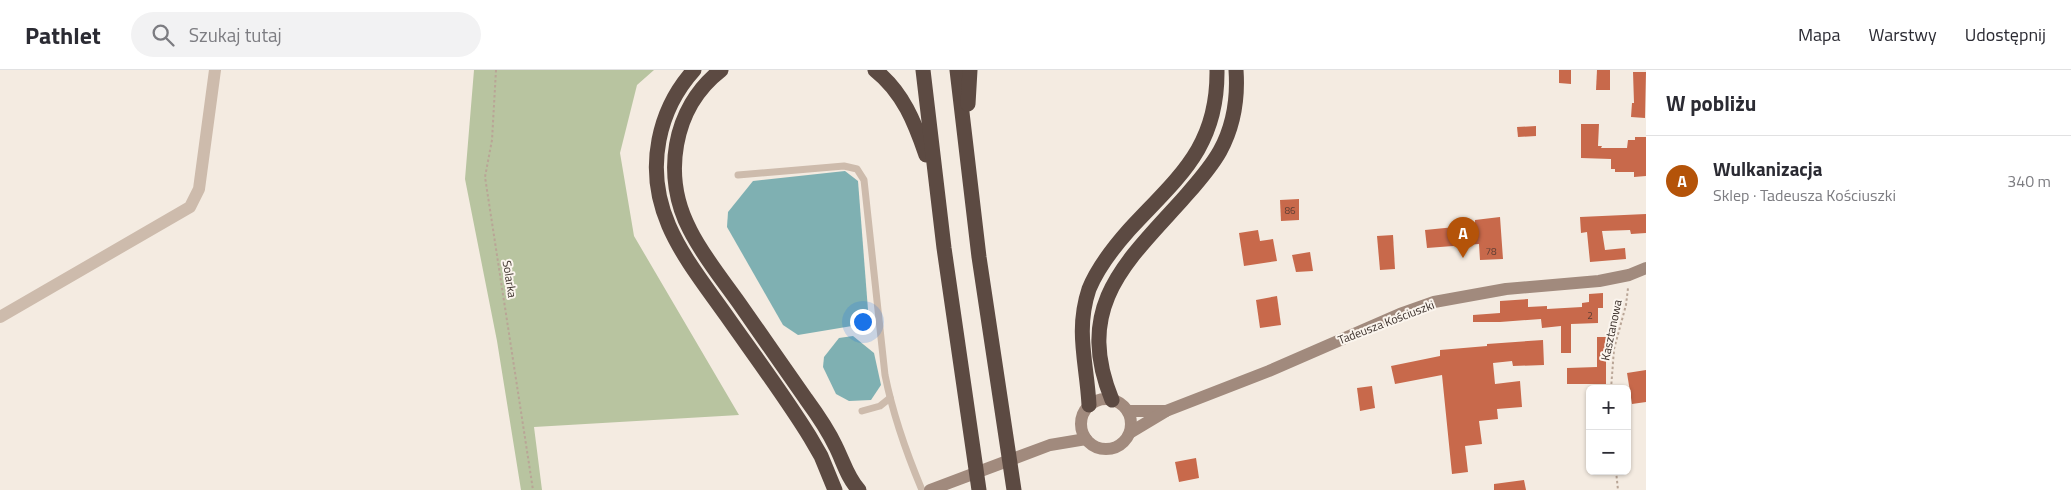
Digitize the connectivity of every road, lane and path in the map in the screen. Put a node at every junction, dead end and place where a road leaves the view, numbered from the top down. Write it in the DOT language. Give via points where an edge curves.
graph roads {
  1 [pos="215,70"];
  2 [pos="496,70"];
  3 [pos="694,70"];
  4 [pos="721,70"];
  5 [pos="875,70"];
  6 [pos="923,70"];
  7 [pos="957,70"];
  8 [pos="970,70"];
  9 [pos="1218,70"];
  10 [pos="1236,70"];
  11 [pos="965,148"];
  12 [pos="738,175"];
  13 [pos="936,182"];
  14 [pos="1645,272"];
  15 [pos="1629,275"];
  16 [pos="0,316"];
  17 [pos="1611,385"];
  18 [pos="890,398"];
  19 [pos="1112,400"];
  20 [pos="1089,406"];
  21 [pos="862,411"];
  22 [pos="1128,411"];
  23 [pos="1166,411"];
  24 [pos="1081,426"];
  25 [pos="1131,432"];
  26 [pos="1086,439"];
  27 [pos="1050,445"];
  28 [pos="1616,475"];
  29 [pos="1013,485"];
  30 [pos="533,490"];
  31 [pos="835,490"];
  32 [pos="859,490"];
  33 [pos="922,490"];
  34 [pos="930,490"];
  35 [pos="979,490"];
  36 [pos="1618,490"];
  1 -- 16 [label="street" via="199,188 190,207"];
  2 -- 30 [label="path, Solarka" via="492,140 485,177"];
  3 -- 31 [label="highway" via="676,93 660,134 656,177 663,215 684,255 810,437"];
  4 -- 32 [label="highway" via="692,101 677,137 674,171 680,208 696,241 815,412"];
  5 -- 13 [label="highway" via="903,101"];
  6 -- 13 [label="highway"];
  7 -- 11 [label="highway"];
  8 -- 11 [label="highway"];
  9 -- 20 [label="highway" via="1214,110 1198,152 1117,244 1096,274 1090,289 1081,328"];
  10 -- 19 [label="highway" via="1233,116 1220,151 1202,178 1119,272 1105,301 1099,342"];
  11 -- 29 [label="highway"];
  12 -- 18 [label="lane" via="844,166 856,169 864,180"];
  13 -- 35 [label="highway"];
  14 -- 15 [label="street, Tadeusza Kościuszki"];
  15 -- 17 [label="path, Kasztanowa" via="1626,305 1614,349"];
  15 -- 23 [label="street, Tadeusza Kościuszki" via="1599,281 1506,289 1434,302"];
  18 -- 21 [label="lane" via="880,406"];
  18 -- 33 [label="lane" via="898,430"];
  19 -- 20 [label="street" via="1097,401"];
  19 -- 22 [label="street"];
  20 -- 24 [label="street"];
  22 -- 23 [label="street, Tadeusza Kościuszki"];
  22 -- 25 [label="street"];
  23 -- 25 [label="street, Tadeusza Kościuszki"];
  24 -- 26 [label="street"];
  24 -- 27 [label="street"];
  25 -- 26 [label="street" via="1123,443 1111,449 1097,447"];
  26 -- 27 [label="street"];
  27 -- 34 [label="street"];
  28 -- 36 [label="path"];
}
